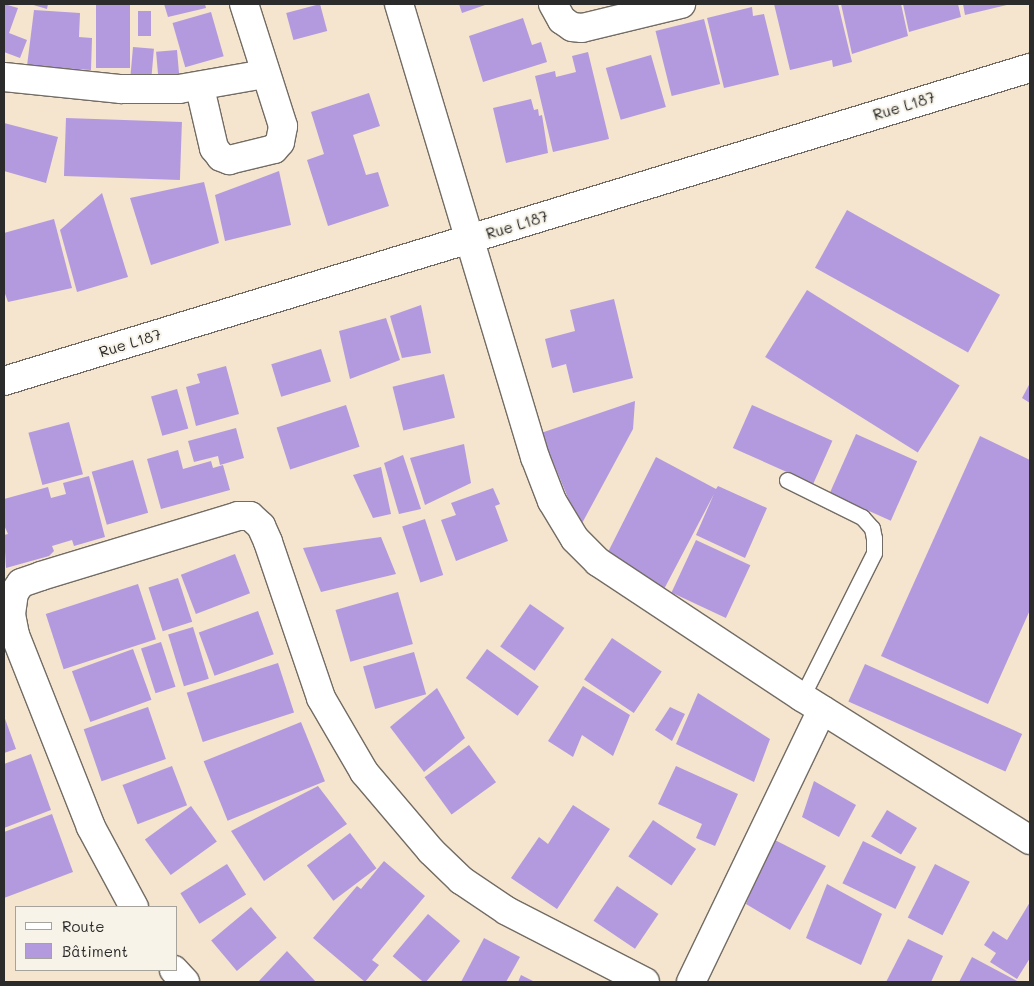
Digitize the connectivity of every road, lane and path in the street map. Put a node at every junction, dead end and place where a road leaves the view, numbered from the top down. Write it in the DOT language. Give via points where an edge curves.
graph roads {
  1 [pos="244,4"];
  2 [pos="399,4"];
  3 [pos="554,4"];
  4 [pos="681,4"];
  5 [pos="1030,68"];
  6 [pos="265,74"];
  7 [pos="4,77"];
  8 [pos="200,88"];
  9 [pos="469,240"];
  10 [pos="4,381"];
  11 [pos="787,480"];
  12 [pos="812,703"];
  13 [pos="1030,840"];
  14 [pos="133,906"];
  15 [pos="175,971"];
  16 [pos="186,982"];
  17 [pos="644,982"];
  18 [pos="691,982"];
  1 -- 6 [label="street"];
  2 -- 9 [label="street"];
  3 -- 4 [label="street" via="562,20 572,27 582,28"];
  5 -- 9 [label="street, Rue L187"];
  6 -- 8 [label="street"];
  6 -- 8 [label="street" via="283,126 280,142 274,149 229,160 221,157 214,148"];
  7 -- 8 [label="street" via="120,90"];
  9 -- 10 [label="street, Rue L187"];
  9 -- 12 [label="street" via="535,458 552,501 575,539 598,562"];
  11 -- 12 [label="lane" via="862,517 872,528 874,538 874,553"];
  12 -- 13 [label="street"];
  12 -- 18 [label="street"];
  14 -- 17 [label="street" via="90,827 15,636 11,614 14,592 22,583 42,576 238,516 250,516 256,518 268,542 320,698 364,772 430,851 462,880 507,911"];
  15 -- 16 [label="street"];
}
